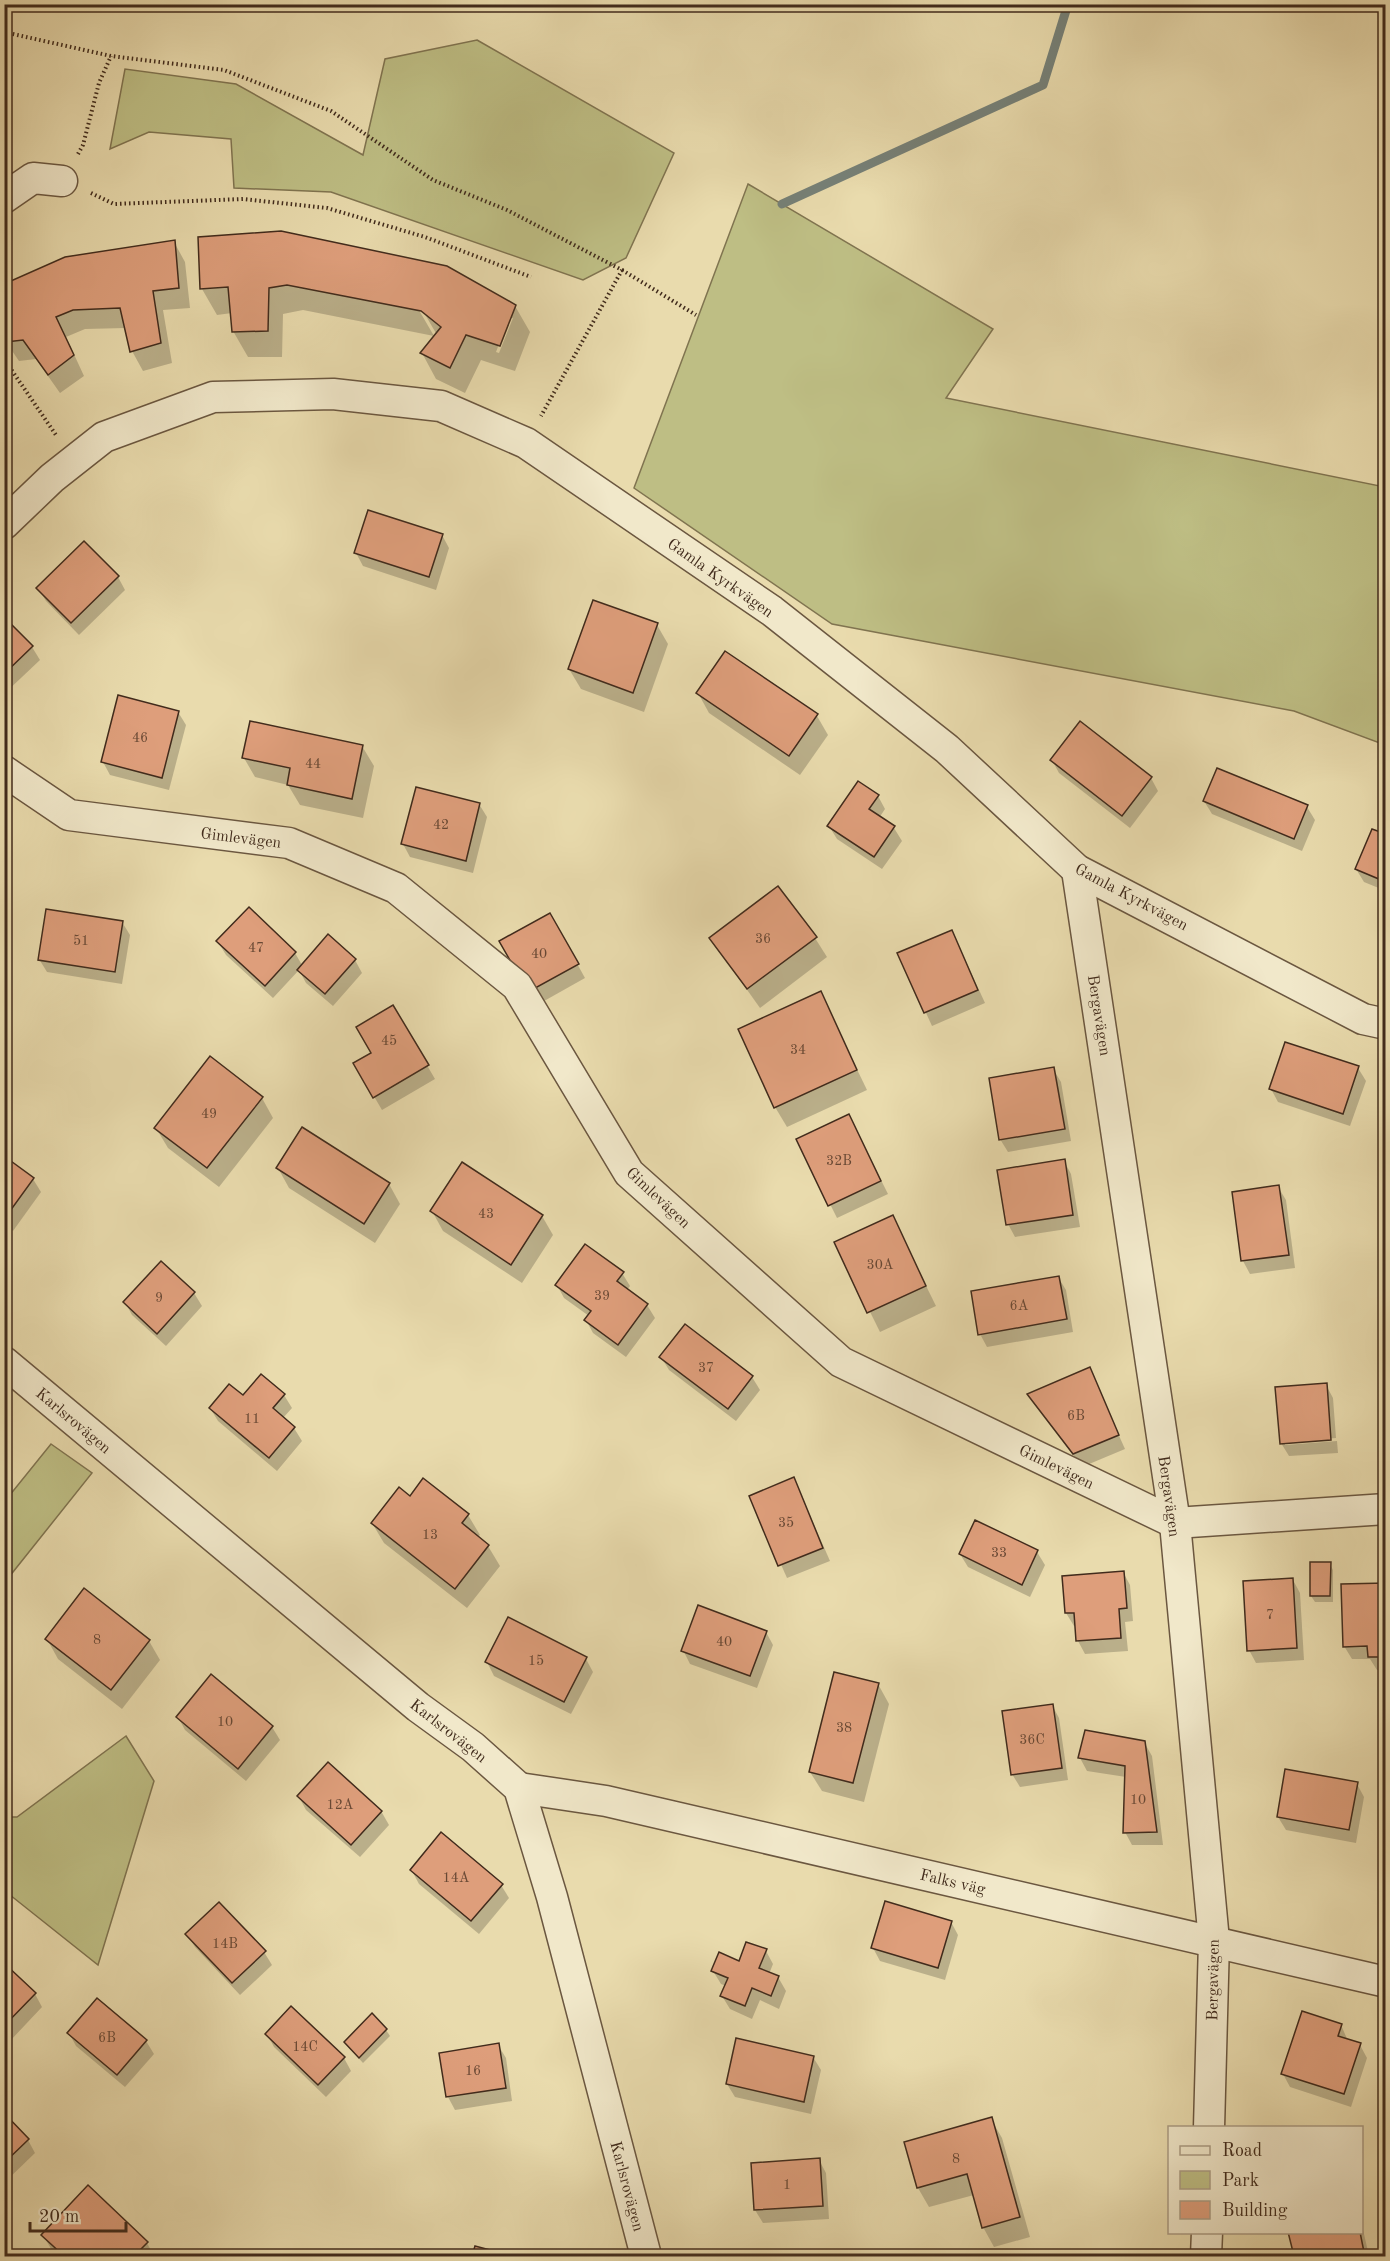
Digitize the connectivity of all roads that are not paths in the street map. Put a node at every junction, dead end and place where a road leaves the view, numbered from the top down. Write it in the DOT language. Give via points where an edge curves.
graph roads {
  1 [pos="62,181"];
  2 [pos="4,198"];
  3 [pos="4,525"];
  4 [pos="4,771"];
  5 [pos="1077,870"];
  6 [pos="1386,1024"];
  7 [pos="4,1362"];
  8 [pos="1386,1509"];
  9 [pos="1174,1523"];
  10 [pos="519,1788"];
  11 [pos="1214,1941"];
  12 [pos="1386,1982"];
  13 [pos="1209,2126"];
  14 [pos="1207,2234"];
  15 [pos="646,2256"];
  16 [pos="1206,2256"];
  1 -- 2 [label="street" via="33,178"];
  3 -- 5 [label="street, Gamla Kyrkvägen" via="52,478 104,437 213,397 333,394 441,406 526,443 782,618 947,749"];
  4 -- 9 [label="street, Gimlevägen" via="69,815 289,843 396,888 517,986 629,1173 841,1362"];
  5 -- 6 [label="street, Gamla Kyrkvägen" via="1363,1019"];
  5 -- 9 [label="street, Bergavägen"];
  7 -- 10 [label="street, Karlsrovägen" via="418,1707 473,1746"];
  8 -- 9 [label="street, Gimlevägen"];
  9 -- 11 [label="street, Bergavägen"];
  10 -- 11 [label="street, Falks väg" via="606,1801"];
  10 -- 15 [label="street, Karlsrovägen" via="552,1896"];
  11 -- 12 [label="street, Falks väg"];
  11 -- 13 [label="street, Bergavägen"];
  14 -- 16 [label="street"];
}
